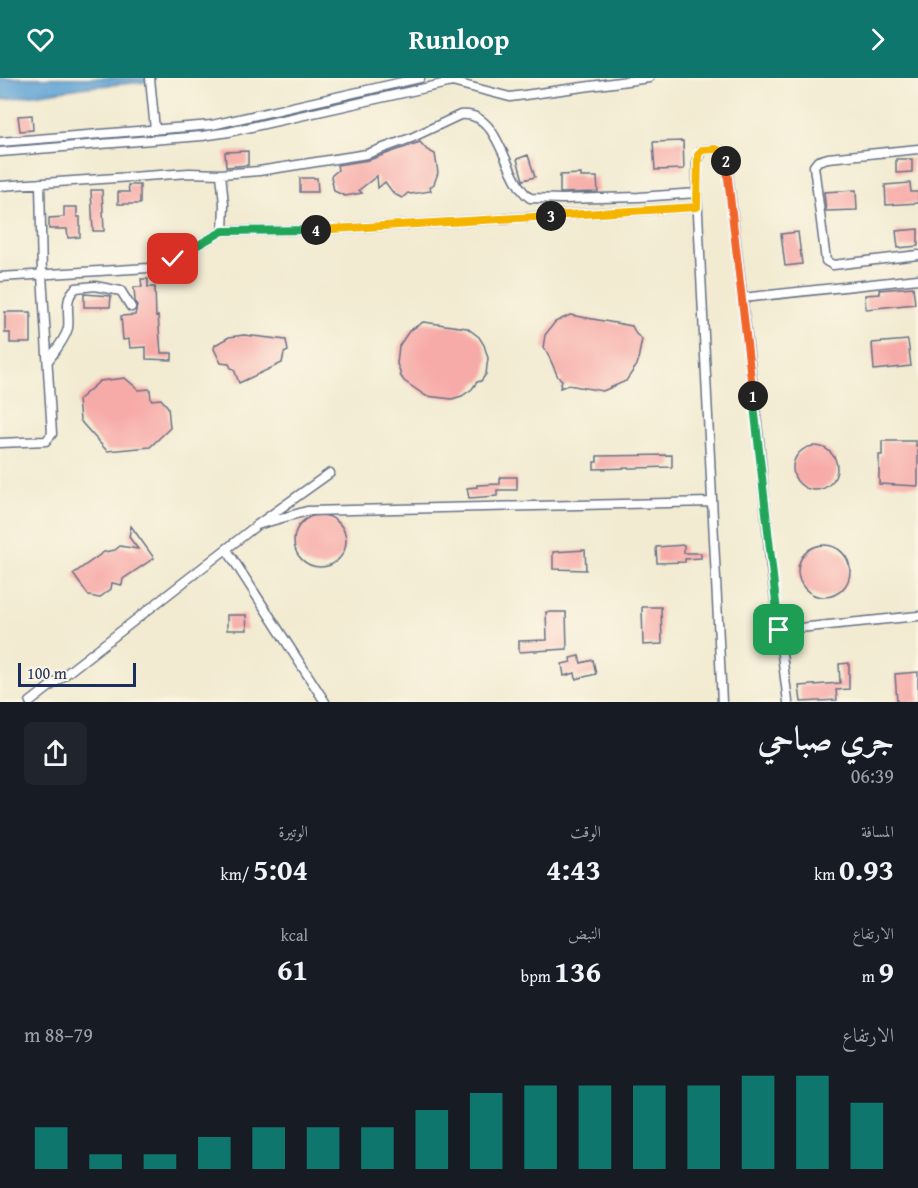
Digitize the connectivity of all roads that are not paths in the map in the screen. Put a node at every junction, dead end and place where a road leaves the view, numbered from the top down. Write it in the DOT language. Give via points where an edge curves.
graph roads {
  1 [pos="150,78"];
  2 [pos="420,78"];
  3 [pos="650,78"];
  4 [pos="155,130"];
  5 [pos="0,142"];
  6 [pos="918,149"];
  7 [pos="0,152"];
  8 [pos="221,174"];
  9 [pos="40,183"];
  10 [pos="0,186"];
  11 [pos="697,193"];
  12 [pos="697,207"];
  13 [pos="223,231"];
  14 [pos="918,255"];
  15 [pos="42,275"];
  16 [pos="0,277"];
  17 [pos="918,279"];
  18 [pos="742,298"];
  19 [pos="130,307"];
  20 [pos="48,361"];
  21 [pos="0,443"];
  22 [pos="330,474"];
  23 [pos="712,502"];
  24 [pos="257,525"];
  25 [pos="226,550"];
  26 [pos="918,616"];
  27 [pos="779,630"];
  28 [pos="30,702"];
  29 [pos="326,702"];
  30 [pos="722,702"];
  31 [pos="788,702"];
  1 -- 4 [label="lane"];
  2 -- 4 [label="lane" via="212,125"];
  3 -- 7 [label="lane" via="510,97 452,82 211,135"];
  4 -- 5 [label="lane"];
  6 -- 14 [label="lane" via="828,158 814,166 826,261 833,265"];
  8 -- 9 [label="lane"];
  8 -- 11 [label="lane" via="367,154 469,114 487,125 519,186 534,199"];
  8 -- 13 [label="lane"];
  9 -- 10 [label="lane"];
  9 -- 15 [label="lane"];
  11 -- 12 [label="lane"];
  11 -- 18 [label="lane" via="698,155 706,149 722,151 726,158"];
  12 -- 13 [label="lane" via="317,230"];
  12 -- 23 [label="lane"];
  13 -- 15 [label="lane" via="149,268"];
  15 -- 16 [label="lane"];
  15 -- 20 [label="lane"];
  17 -- 18 [label="lane"];
  18 -- 27 [label="lane"];
  19 -- 20 [label="lane" via="121,291 94,286 76,288 68,297 68,328"];
  20 -- 21 [label="lane" via="52,423 49,438"];
  22 -- 24 [label="lane"];
  23 -- 24 [label="lane" via="307,511"];
  23 -- 30 [label="lane"];
  24 -- 25 [label="lane"];
  25 -- 28 [label="lane"];
  25 -- 29 [label="lane"];
  26 -- 27 [label="lane"];
  27 -- 31 [label="lane"];
}
